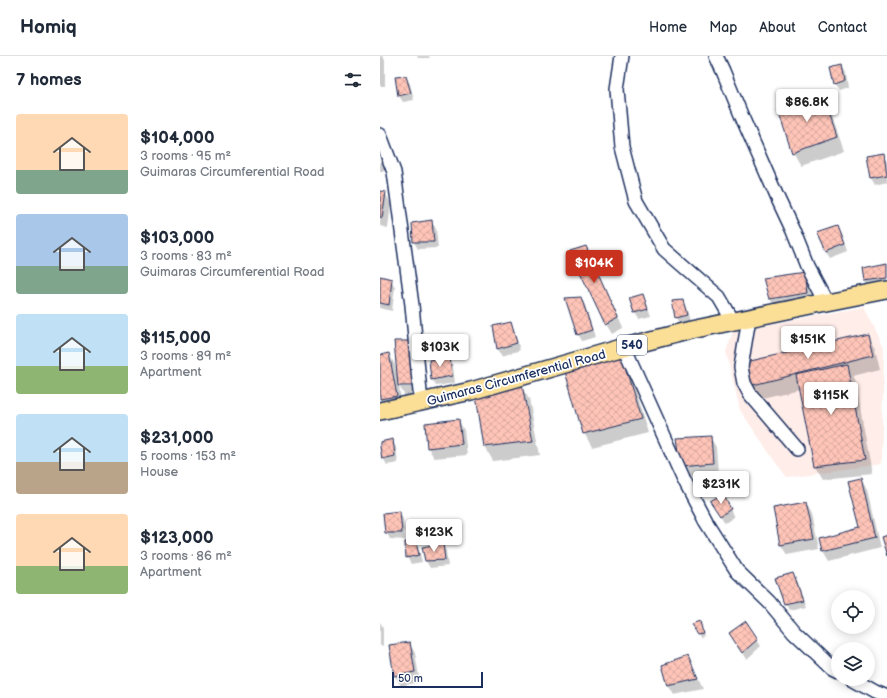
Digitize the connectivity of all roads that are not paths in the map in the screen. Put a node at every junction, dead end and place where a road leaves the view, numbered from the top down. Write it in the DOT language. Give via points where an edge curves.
graph roads {
  1 [pos="622,56"];
  2 [pos="716,56"];
  3 [pos="380,135"];
  4 [pos="887,290"];
  5 [pos="826,302"];
  6 [pos="741,319"];
  7 [pos="624,347"];
  8 [pos="421,403"];
  9 [pos="380,411"];
  10 [pos="797,450"];
  11 [pos="831,667"];
  12 [pos="864,686"];
  13 [pos="887,697"];
  1 -- 6 [label="street" via="617,89 622,147 636,201 664,249"];
  2 -- 5 [label="street" via="807,266"];
  3 -- 8 [label="street" via="394,172 412,305"];
  4 -- 5 [label="main road, Guimaras Circumferential Road / 540"];
  5 -- 6 [label="main road, Guimaras Circumferential Road / 540"];
  6 -- 7 [label="main road, Guimaras Circumferential Road / 540"];
  6 -- 10 [label="street" via="741,367 744,383 750,394"];
  7 -- 8 [label="main road, Guimaras Circumferential Road / 540"];
  7 -- 11 [label="street" via="706,522 737,571"];
  8 -- 9 [label="main road, Guimaras Circumferential Road / 540"];
  12 -- 13 [label="street"];
}
